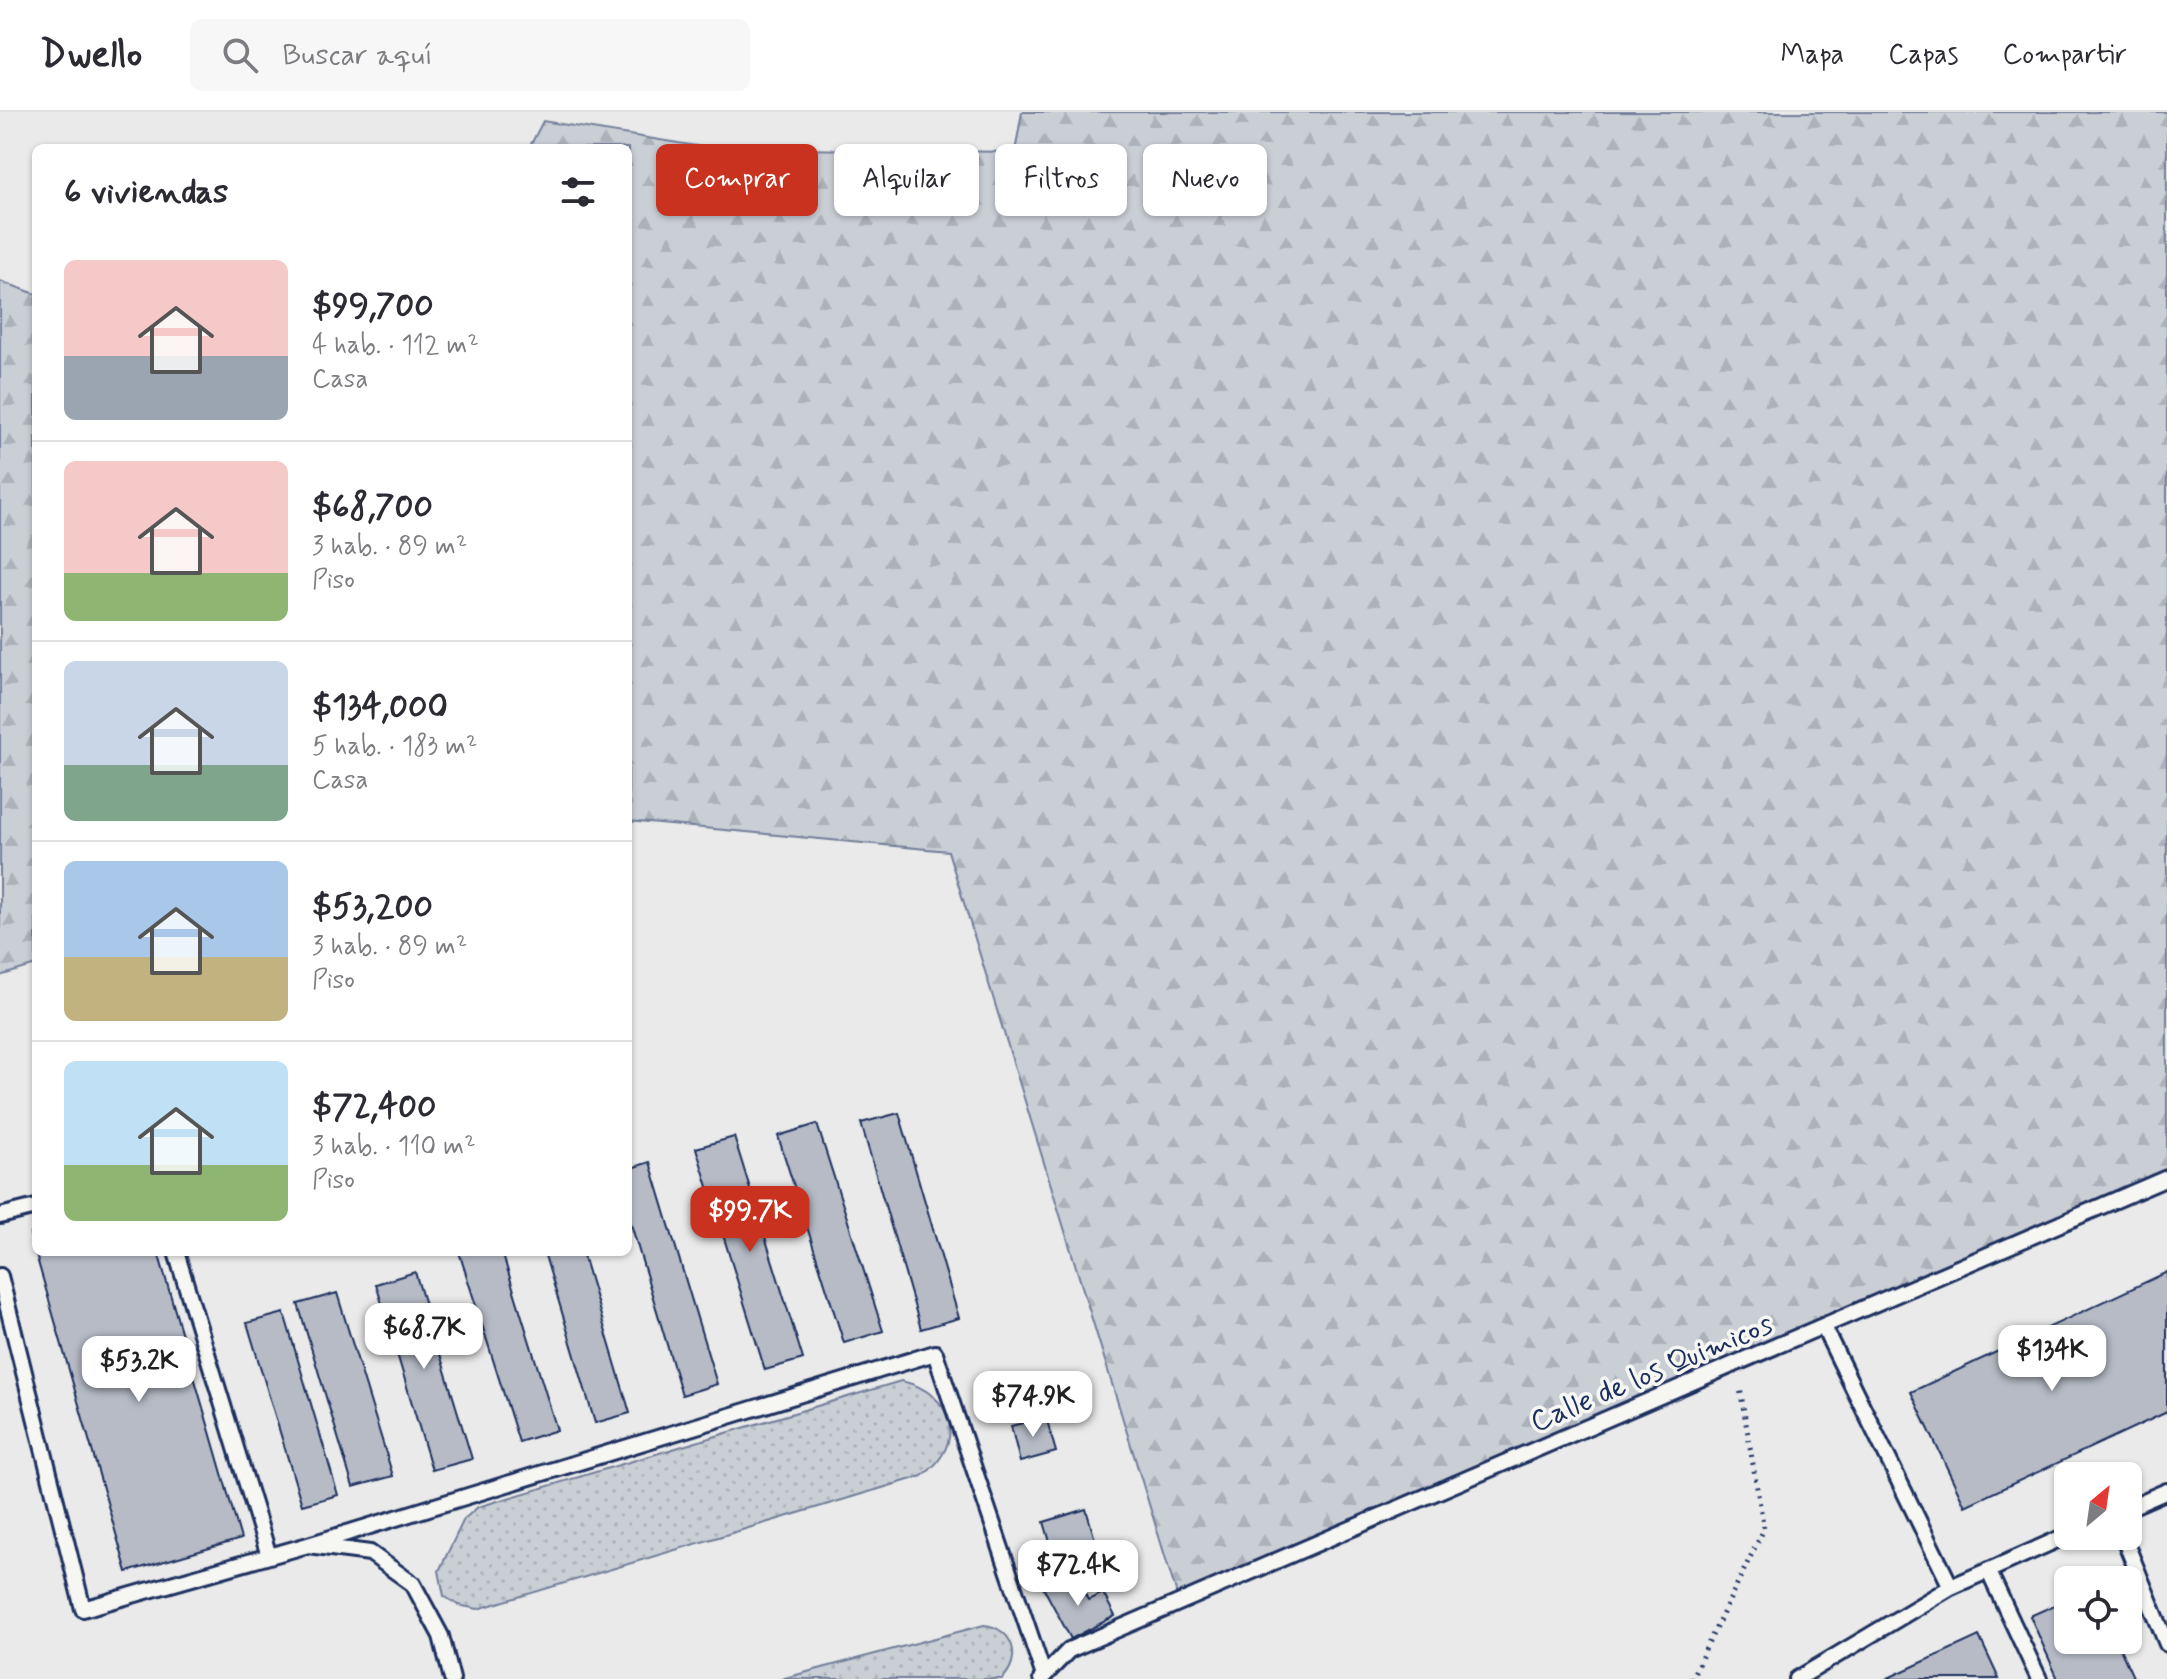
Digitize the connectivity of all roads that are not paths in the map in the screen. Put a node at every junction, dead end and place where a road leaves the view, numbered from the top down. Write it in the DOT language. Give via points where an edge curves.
graph roads {
  1 [pos="2167,1178"];
  2 [pos="32,1208"];
  3 [pos="0,1216"];
  4 [pos="177,1256"];
  5 [pos="0,1276"];
  6 [pos="1823,1326"];
  7 [pos="2167,1491"];
  8 [pos="2142,1502"];
  9 [pos="2054,1541"];
  10 [pos="308,1545"];
  11 [pos="2129,1550"];
  12 [pos="269,1556"];
  13 [pos="1988,1570"];
  14 [pos="1951,1587"];
  15 [pos="2167,1644"];
  16 [pos="1042,1678"];
  17 [pos="452,1679"];
  18 [pos="1797,1679"];
  19 [pos="2039,1679"];
  1 -- 6 [label="lane, Calle de los Quimicos"];
  2 -- 3 [label="lane"];
  4 -- 12 [label="lane"];
  5 -- 12 [label="lane" via="83,1609"];
  6 -- 14 [label="lane"];
  6 -- 16 [label="lane, Calle de los Quimicos" via="1069,1650"];
  7 -- 8 [label="lane"];
  9 -- 13 [label="lane"];
  10 -- 12 [label="lane"];
  10 -- 16 [label="lane" via="935,1353"];
  10 -- 17 [label="lane" via="370,1553 413,1584 441,1636"];
  11 -- 15 [label="lane"];
  13 -- 14 [label="lane"];
  13 -- 19 [label="lane"];
  14 -- 18 [label="lane"];
}
